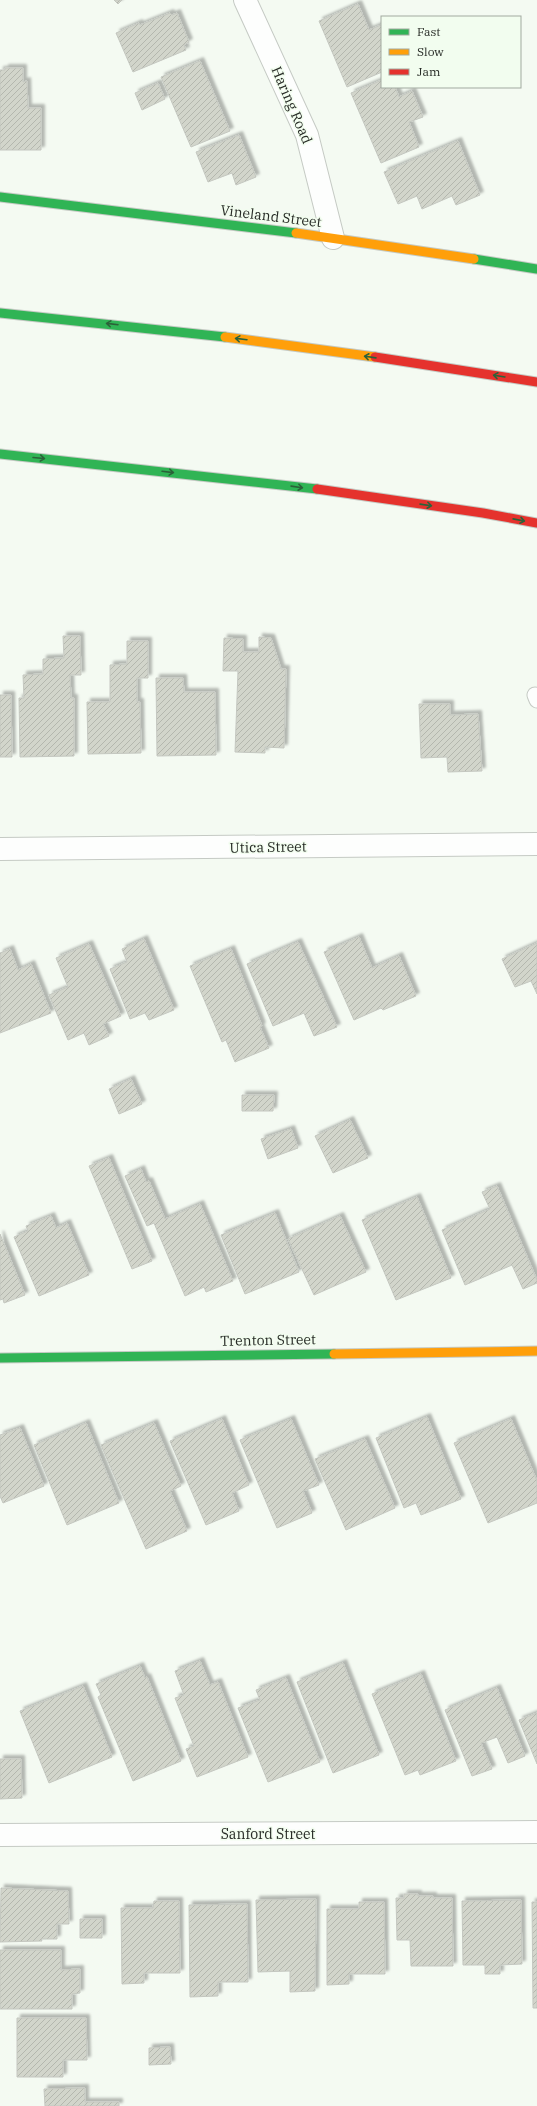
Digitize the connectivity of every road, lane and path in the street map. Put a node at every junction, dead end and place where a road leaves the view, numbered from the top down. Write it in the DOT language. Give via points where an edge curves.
graph roads {
  1 [pos="245,0"];
  2 [pos="0,197"];
  3 [pos="333,238"];
  4 [pos="537,269"];
  5 [pos="0,313"];
  6 [pos="537,382"];
  7 [pos="0,454"];
  8 [pos="537,523"];
  9 [pos="537,844"];
  10 [pos="0,849"];
  11 [pos="537,1351"];
  12 [pos="0,1358"];
  13 [pos="537,1832"];
  14 [pos="0,1836"];
  1 -- 3 [label="street, Haring Road" via="307,135"];
  2 -- 3 [label="main road, Vineland Street"];
  3 -- 4 [label="main road, Vineland Street"];
  6 -- 5 [label="main road, one-way" via="273,343"];
  7 -- 8 [label="main road, one-way" via="282,484"];
  9 -- 10 [label="street, Utica Street"];
  11 -- 12 [label="main road, Trenton Street"];
  13 -- 14 [label="street, Sanford Street"];
}
